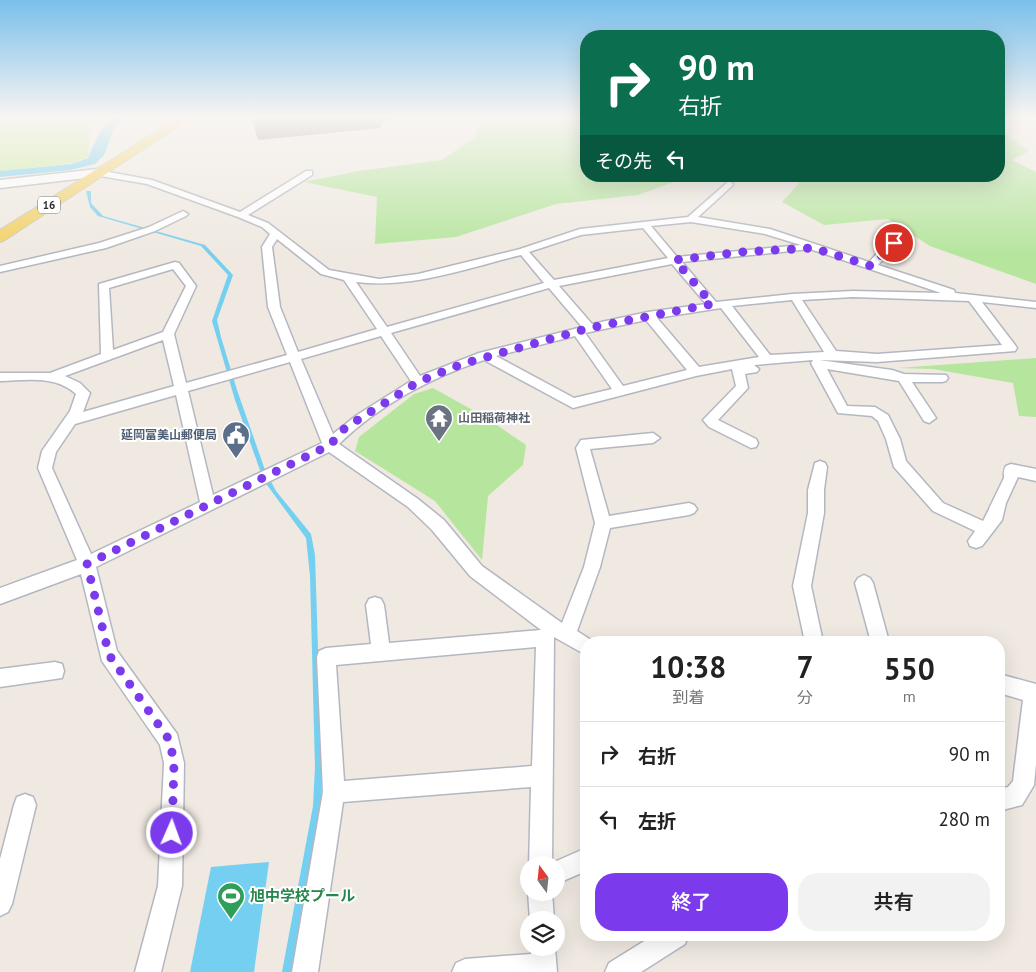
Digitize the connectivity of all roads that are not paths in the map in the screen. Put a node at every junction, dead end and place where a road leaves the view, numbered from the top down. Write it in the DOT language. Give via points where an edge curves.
graph roads {
  1 [pos="113,163"];
  2 [pos="98,173"];
  3 [pos="309,173"];
  4 [pos="0,184"];
  5 [pos="729,184"];
  6 [pos="183,214"];
  7 [pos="241,215"];
  8 [pos="691,219"];
  9 [pos="646,226"];
  10 [pos="3,233"];
  11 [pos="275,234"];
  12 [pos="904,237"];
  13 [pos="813,248"];
  14 [pos="523,251"];
  15 [pos="675,260"];
  16 [pos="871,266"];
  17 [pos="0,269"];
  18 [pos="348,278"];
  19 [pos="551,284"];
  20 [pos="796,297"];
  21 [pos="966,297"];
  22 [pos="717,304"];
  23 [pos="1036,305"];
  24 [pos="648,315"];
  25 [pos="583,329"];
  26 [pos="383,331"];
  27 [pos="168,334"];
  28 [pos="108,356"];
  29 [pos="295,356"];
  30 [pos="486,356"];
  31 [pos="832,356"];
  32 [pos="877,358"];
  33 [pos="767,359"];
  34 [pos="817,363"];
  35 [pos="696,372"];
  36 [pos="0,377"];
  37 [pos="51,377"];
  38 [pos="903,378"];
  39 [pos="942,378"];
  40 [pos="418,382"];
  41 [pos="179,389"];
  42 [pos="621,392"];
  43 [pos="928,418"];
  44 [pos="71,420"];
  45 [pos="653,438"];
  46 [pos="751,442"];
  47 [pos="330,445"];
  48 [pos="820,467"];
  49 [pos="1036,475"];
  50 [pos="208,505"];
  51 [pos="689,509"];
  52 [pos="603,523"];
  53 [pos="986,529"];
  54 [pos="976,541"];
  55 [pos="87,564"];
  56 [pos="864,583"];
  57 [pos="0,596"];
  58 [pos="375,606"];
  59 [pos="555,634"];
  60 [pos="813,636"];
  61 [pos="878,636"];
  62 [pos="580,644"];
  63 [pos="381,653"];
  64 [pos="56,671"];
  65 [pos="0,678"];
  66 [pos="1005,686"];
  67 [pos="1035,694"];
  68 [pos="543,776"];
  69 [pos="334,792"];
  70 [pos="1005,799"];
  71 [pos="25,805"];
  72 [pos="540,856"];
  73 [pos="580,862"];
  74 [pos="565,869"];
  75 [pos="0,904"];
  76 [pos="667,941"];
  77 [pos="543,962"];
  78 [pos="148,972"];
  79 [pos="305,972"];
  80 [pos="465,972"];
  81 [pos="618,972"];
  1 -- 2 [label="main road, 16"];
  2 -- 4 [label="main road"];
  2 -- 7 [label="street" via="149,182"];
  2 -- 10 [label="main road, 16"];
  3 -- 7 [label="street"];
  5 -- 8 [label="street"];
  6 -- 17 [label="street" via="148,231 53,258"];
  7 -- 11 [label="street"];
  8 -- 9 [label="street"];
  8 -- 13 [label="street" via="767,231"];
  9 -- 14 [label="street" via="580,232"];
  9 -- 15 [label="street"];
  11 -- 18 [label="street" via="325,272"];
  11 -- 29 [label="street" via="267,247 270,289 274,307"];
  12 -- 16 [label="street"];
  13 -- 15 [label="street"];
  13 -- 16 [label="street"];
  14 -- 18 [label="street" via="418,277 379,282"];
  14 -- 19 [label="street"];
  15 -- 19 [label="street"];
  15 -- 22 [label="street"];
  16 -- 21 [label="street"];
  18 -- 26 [label="street"];
  19 -- 25 [label="street"];
  19 -- 26 [label="street"];
  20 -- 21 [label="street" via="832,294"];
  20 -- 22 [label="street"];
  20 -- 31 [label="street"];
  21 -- 23 [label="street"];
  21 -- 32 [label="street" via="1011,348"];
  22 -- 24 [label="street"];
  22 -- 33 [label="street"];
  24 -- 25 [label="street"];
  24 -- 35 [label="street"];
  25 -- 30 [label="street"];
  25 -- 42 [label="street"];
  26 -- 29 [label="street"];
  26 -- 40 [label="street"];
  27 -- 28 [label="street"];
  27 -- 28 [label="street" via="191,286 175,265 103,286"];
  27 -- 41 [label="street"];
  28 -- 37 [label="street"];
  29 -- 41 [label="street"];
  29 -- 47 [label="street"];
  30 -- 40 [label="street"];
  30 -- 42 [label="street" via="573,404"];
  31 -- 32 [label="street"];
  31 -- 33 [label="street"];
  32 -- 34 [label="street" via="875,364"];
  33 -- 35 [label="street"];
  34 -- 38 [label="street"];
  34 -- 46 [label="street" via="783,364 737,372 742,388 710,420"];
  34 -- 53 [label="street" via="843,410 874,412 883,418 900,463 938,507"];
  35 -- 42 [label="street"];
  36 -- 37 [label="street"];
  37 -- 44 [label="street" via="70,383 83,393"];
  38 -- 39 [label="street"];
  38 -- 43 [label="street"];
  40 -- 47 [label="street" via="345,428"];
  41 -- 44 [label="street"];
  41 -- 50 [label="street"];
  44 -- 55 [label="street" via="44,464"];
  45 -- 52 [label="street" via="586,444 583,448"];
  47 -- 50 [label="street"];
  47 -- 59 [label="street" via="413,503 438,525 476,570"];
  48 -- 60 [label="street" via="816,513 802,586"];
  49 -- 53 [label="street" via="1011,470 1011,479 998,503 996,516"];
  50 -- 55 [label="street"];
  51 -- 52 [label="street"];
  52 -- 59 [label="street" via="592,567"];
  53 -- 54 [label="street"];
  55 -- 57 [label="street"];
  55 -- 78 [label="street" via="109,655 170,741 174,764 170,886"];
  56 -- 61 [label="street"];
  58 -- 63 [label="street"];
  59 -- 62 [label="street"];
  59 -- 63 [label="street"];
  59 -- 68 [label="street"];
  63 -- 69 [label="street" via="326,657"];
  64 -- 65 [label="street"];
  66 -- 67 [label="street"];
  67 -- 70 [label="street" via="1023,785 1014,798"];
  68 -- 69 [label="street"];
  68 -- 72 [label="street"];
  69 -- 79 [label="street"];
  71 -- 75 [label="street"];
  73 -- 74 [label="street"];
  76 -- 81 [label="street"];
  77 -- 80 [label="street"];
}
